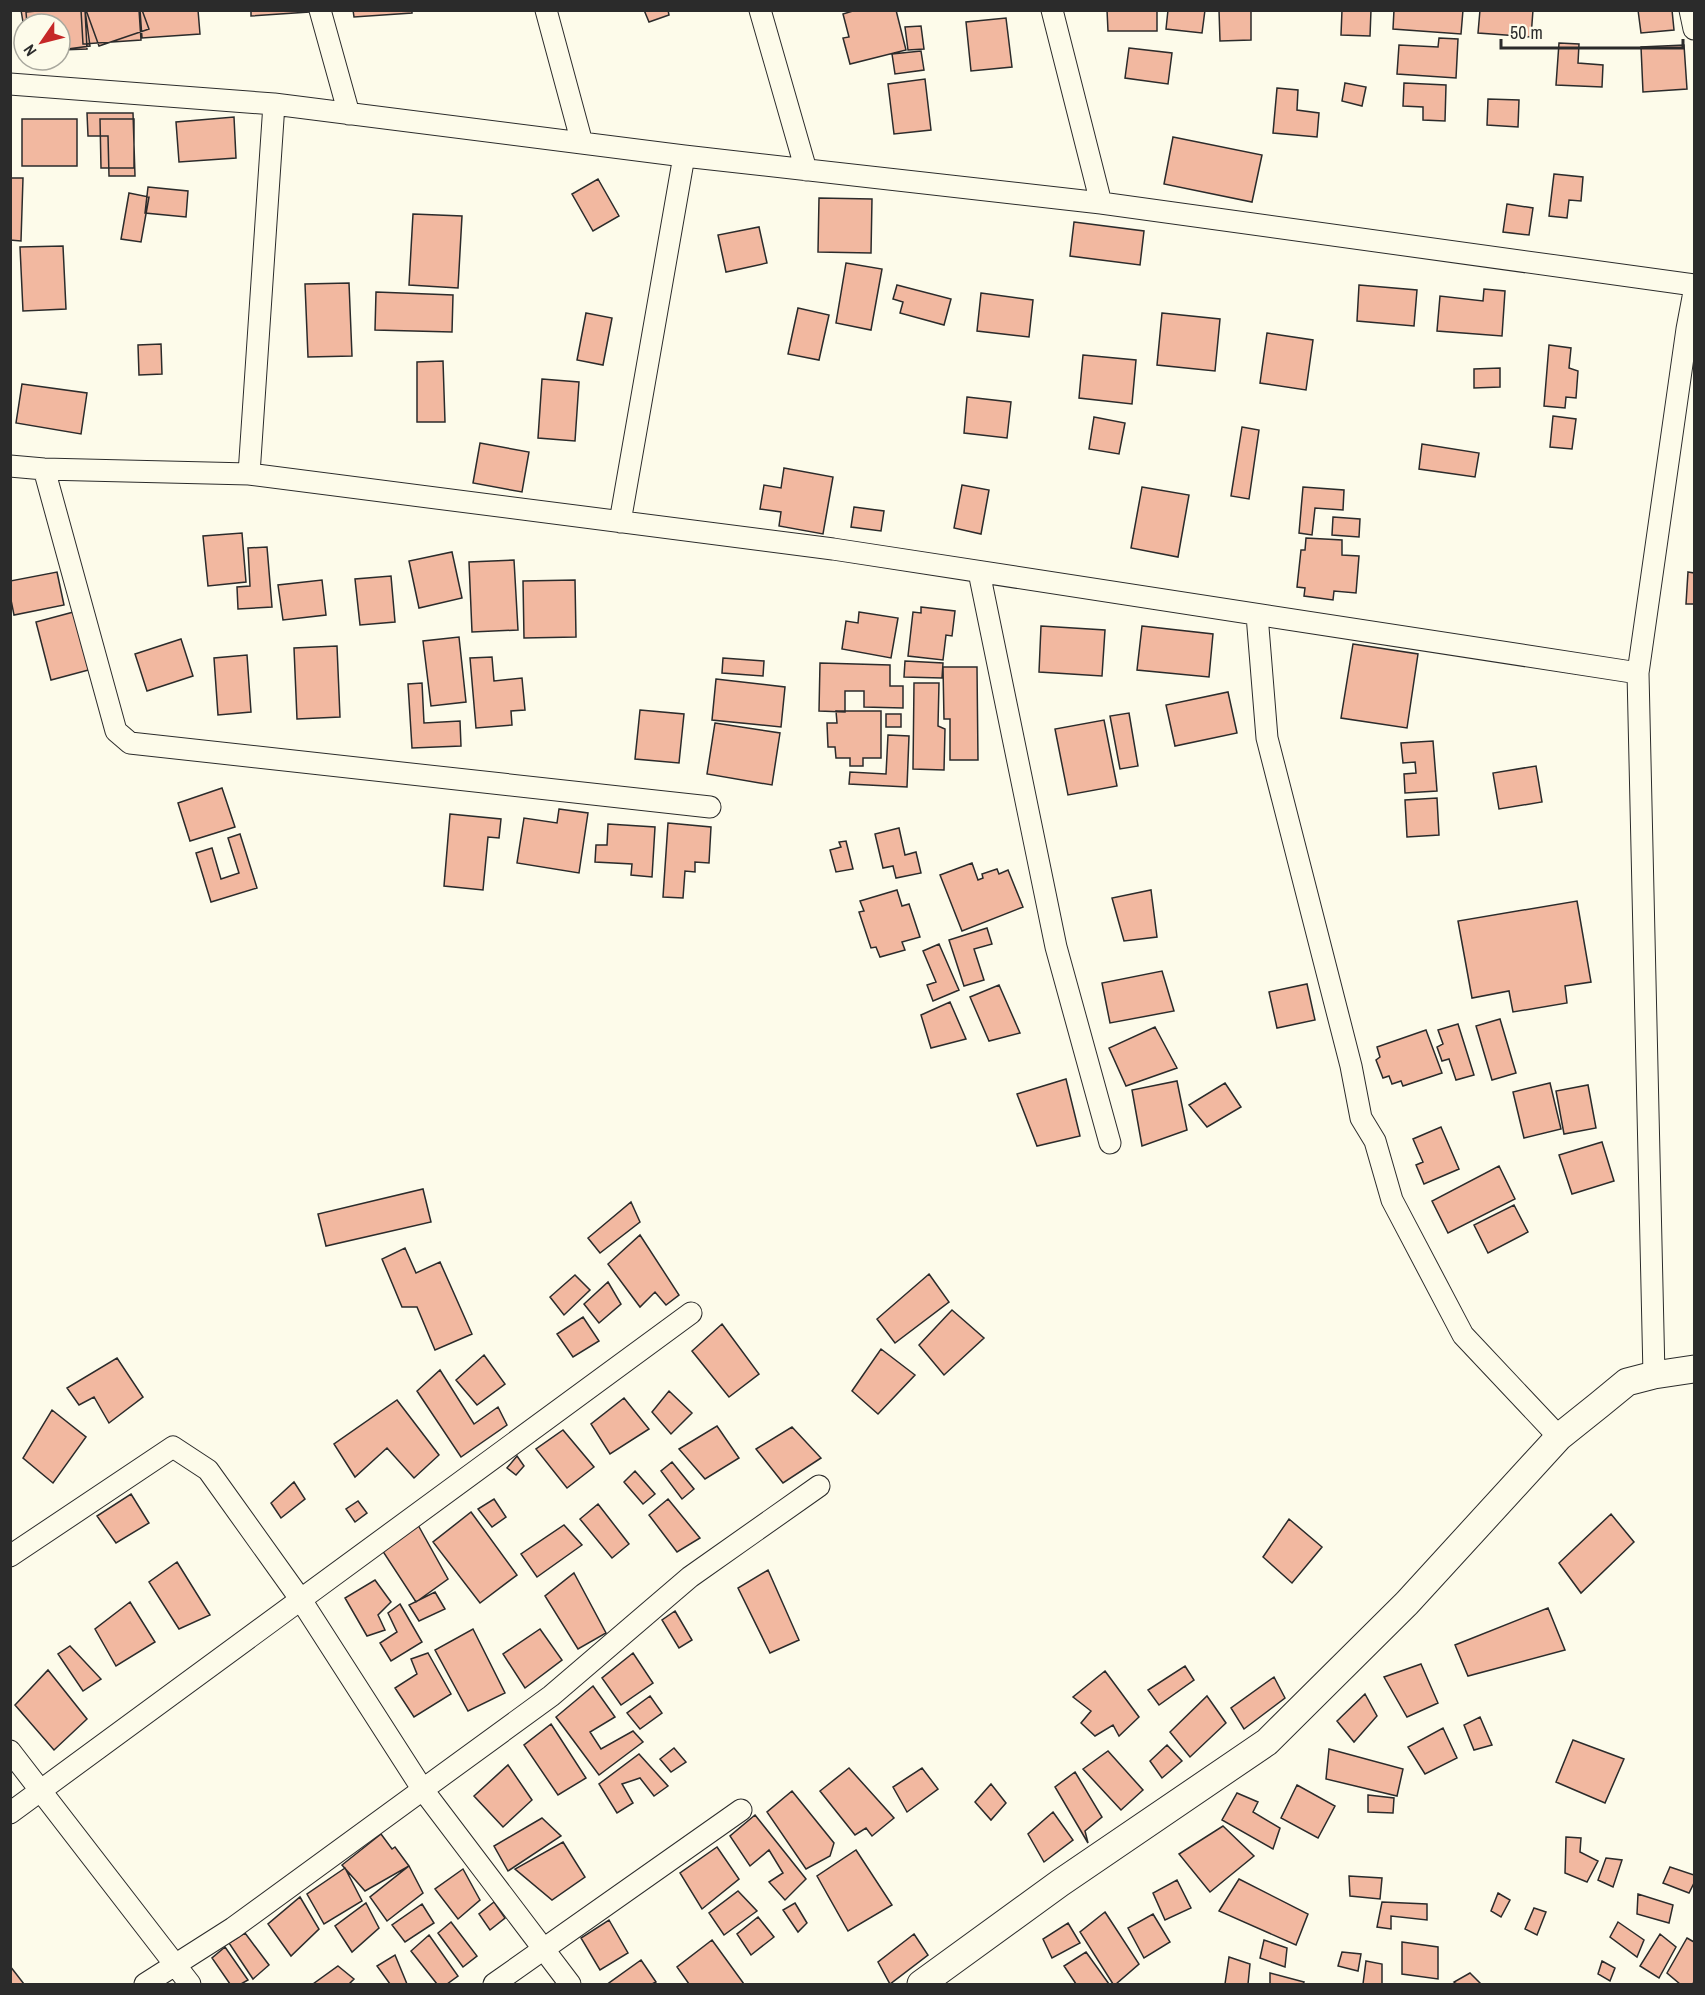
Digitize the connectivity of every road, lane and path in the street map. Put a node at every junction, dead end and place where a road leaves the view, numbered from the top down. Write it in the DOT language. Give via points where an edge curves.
graph roads {
  1 [pos="320,10"];
  2 [pos="546,10"];
  3 [pos="760,10"];
  4 [pos="1053,10"];
  5 [pos="1690,10"];
  6 [pos="1695,28"];
  7 [pos="10,84"];
  8 [pos="274,104"];
  9 [pos="349,114"];
  10 [pos="582,143"];
  11 [pos="684,156"];
  12 [pos="806,170"];
  13 [pos="1101,203"];
  14 [pos="1695,285"];
  15 [pos="1695,292"];
  16 [pos="10,465"];
  17 [pos="44,469"];
  18 [pos="249,474"];
  19 [pos="620,522"];
  20 [pos="979,572"];
  21 [pos="1257,615"];
  22 [pos="1638,673"];
  23 [pos="710,807"];
  24 [pos="1110,1143"];
  25 [pos="691,1313"];
  26 [pos="1695,1369"];
  27 [pos="1654,1375"];
  28 [pos="1559,1437"];
  29 [pos="819,1486"];
  30 [pos="10,1556"];
  31 [pos="301,1600"];
  32 [pos="10,1751"];
  33 [pos="423,1790"];
  34 [pos="43,1791"];
  35 [pos="741,1810"];
  36 [pos="10,1813"];
  37 [pos="542,1948"];
  38 [pos="174,1965"];
  39 [pos="145,1984"];
  40 [pos="190,1984"];
  41 [pos="494,1984"];
  42 [pos="570,1984"];
  43 [pos="921,1984"];
  1 -- 9 [label="street"];
  2 -- 10 [label="street"];
  3 -- 12 [label="street"];
  4 -- 13 [label="street"];
  5 -- 6 [label="street"];
  7 -- 8 [label="street"];
  8 -- 9 [label="street"];
  8 -- 18 [label="street"];
  9 -- 10 [label="street"];
  10 -- 11 [label="street"];
  11 -- 12 [label="street"];
  11 -- 19 [label="street"];
  12 -- 13 [label="street"];
  13 -- 14 [label="street"];
  15 -- 22 [label="street"];
  16 -- 17 [label="street"];
  17 -- 18 [label="street"];
  17 -- 23 [label="street" via="116,731 130,743"];
  18 -- 19 [label="street"];
  19 -- 20 [label="street"];
  20 -- 21 [label="street"];
  20 -- 24 [label="street" via="1056,947"];
  21 -- 22 [label="street"];
  21 -- 28 [label="street" via="1268,738 1361,1118 1375,1141 1392,1200 1463,1335"];
  22 -- 27 [label="street"];
  25 -- 31 [label="street"];
  26 -- 27 [label="street"];
  27 -- 28 [label="street" via="1627,1382"];
  28 -- 43 [label="street" via="1407,1603 1267,1742 1060,1883"];
  29 -- 33 [label="street" via="690,1577 551,1696"];
  30 -- 31 [label="street" via="173,1447 208,1470"];
  31 -- 33 [label="street"];
  31 -- 34 [label="street"];
  32 -- 34 [label="street"];
  33 -- 37 [label="street"];
  33 -- 38 [label="street" via="233,1928"];
  34 -- 36 [label="street"];
  34 -- 38 [label="street"];
  35 -- 37 [label="street"];
  37 -- 41 [label="street"];
  37 -- 42 [label="street"];
  38 -- 39 [label="street"];
  38 -- 40 [label="street"];
}
